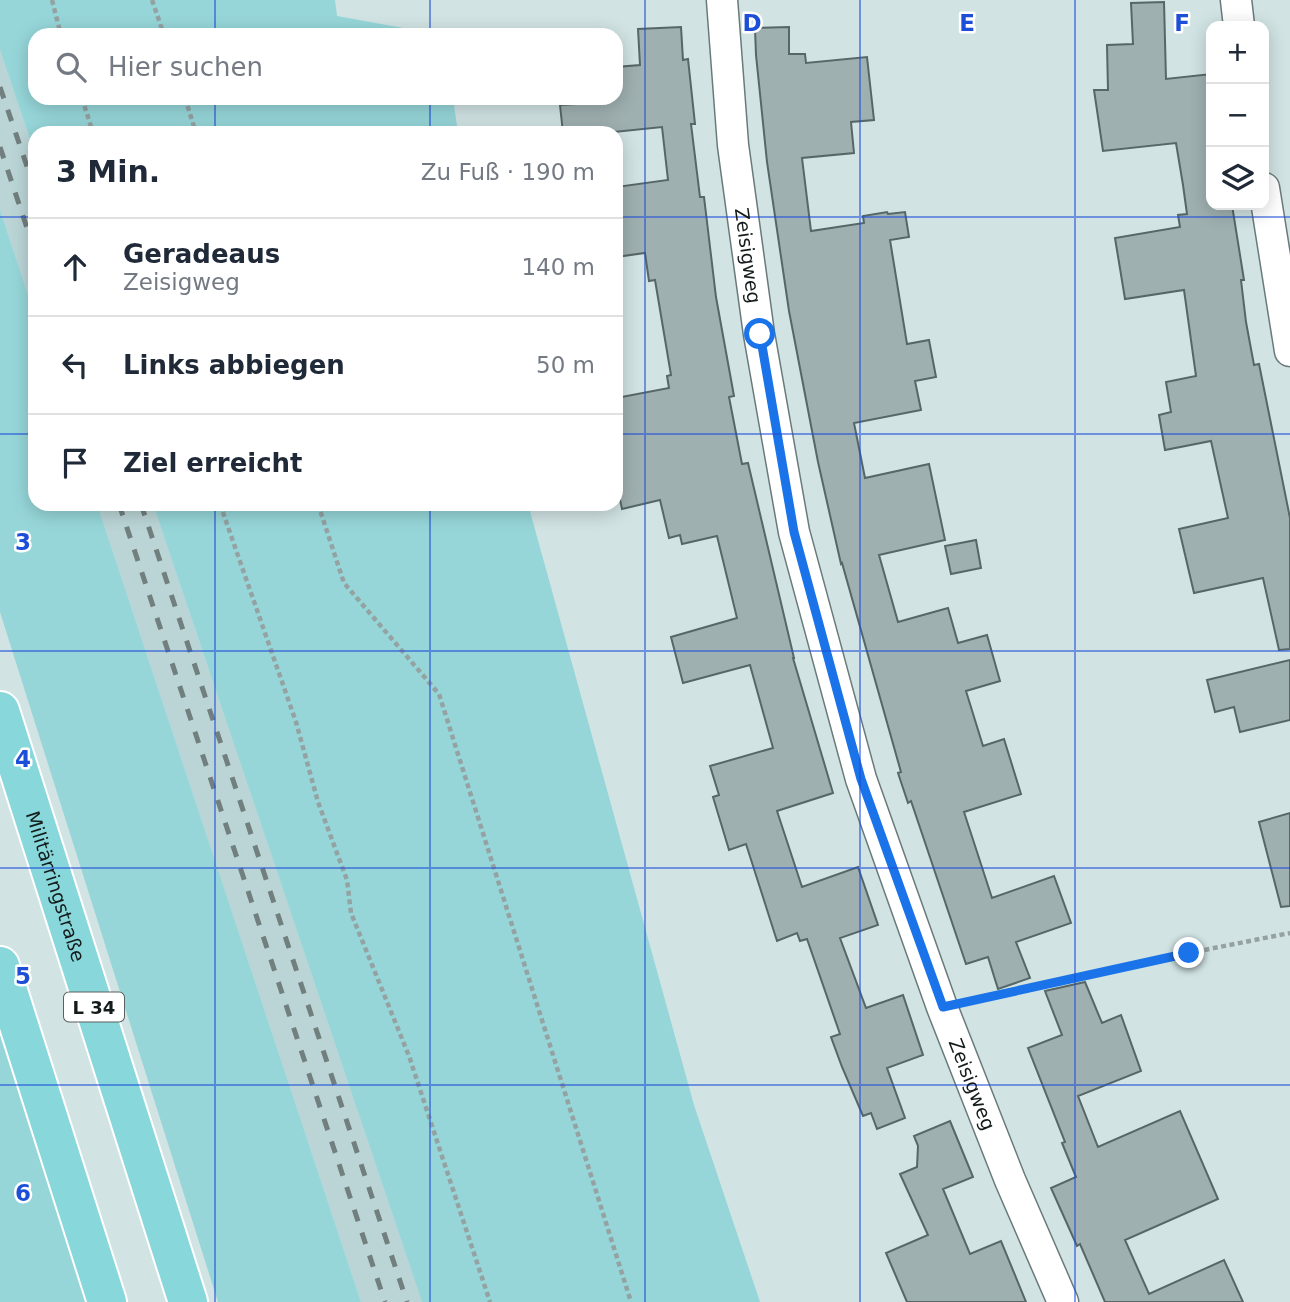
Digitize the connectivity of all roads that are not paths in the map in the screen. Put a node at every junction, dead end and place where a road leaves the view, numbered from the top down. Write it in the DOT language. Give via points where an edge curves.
graph roads {
  1 [pos="722,0"];
  2 [pos="1236,0"];
  3 [pos="1238,21"];
  4 [pos="1268,210"];
  5 [pos="1290,351"];
  6 [pos="0,711"];
  7 [pos="0,966"];
  8 [pos="107,1302"];
  9 [pos="188,1302"];
  10 [pos="1063,1302"];
  1 -- 10 [label="street, Zeisigweg" via="733,145 794,532 861,779 943,1007"];
  2 -- 3 [label="street"];
  4 -- 5 [label="street"];
  6 -- 9 [label="highway, Militärringstraße / L 34"];
  7 -- 8 [label="highway"];
}
